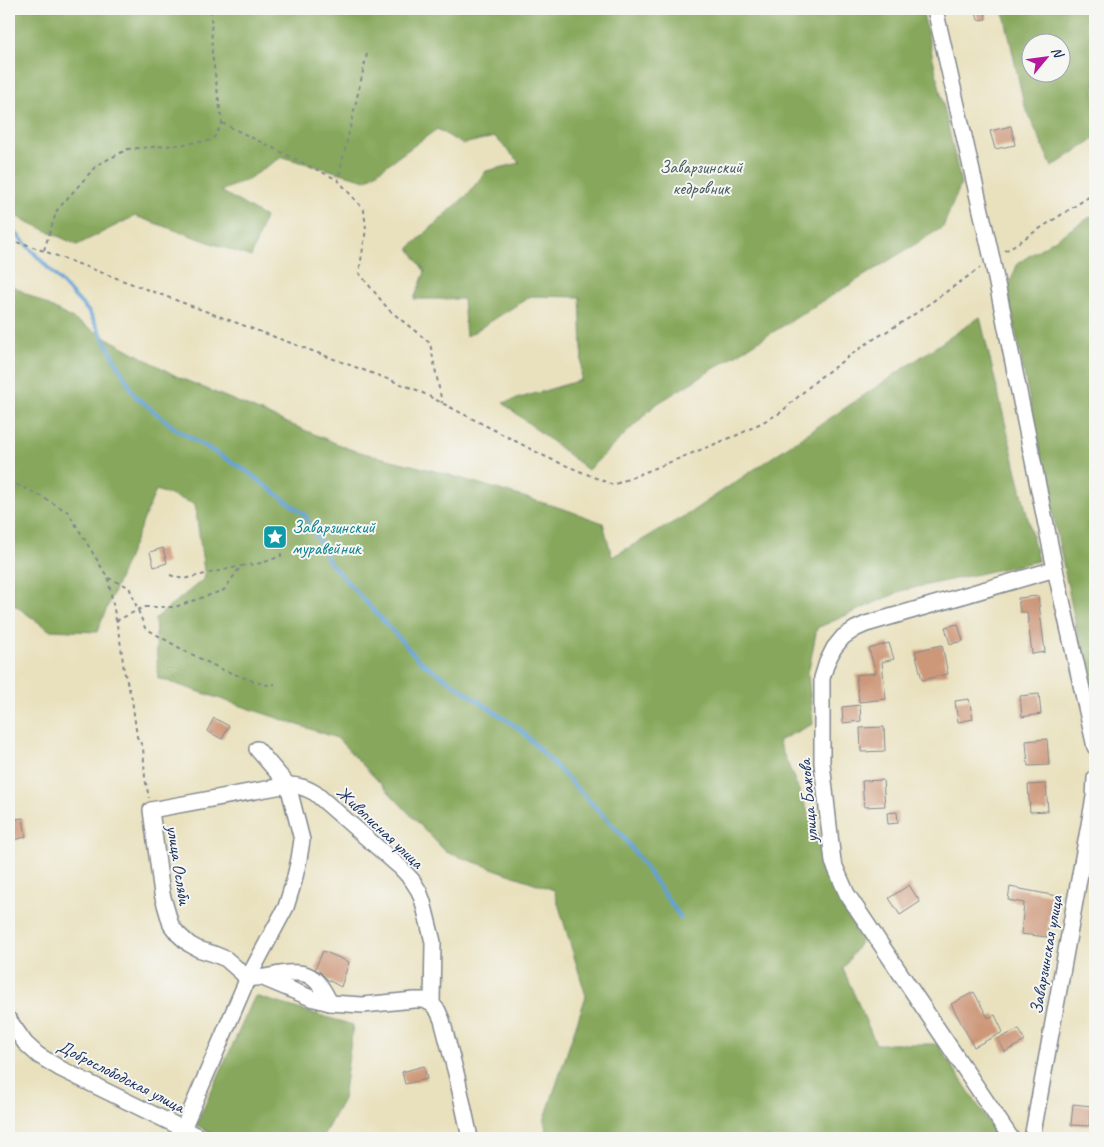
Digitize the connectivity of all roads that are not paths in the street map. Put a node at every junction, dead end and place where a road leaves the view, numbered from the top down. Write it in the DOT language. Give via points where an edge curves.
graph roads {
  1 [pos="935,9"];
  2 [pos="1055,569"];
  3 [pos="1095,748"];
  4 [pos="257,749"];
  5 [pos="1095,778"];
  6 [pos="288,785"];
  7 [pos="1094,798"];
  8 [pos="152,810"];
  9 [pos="247,980"];
  10 [pos="432,1004"];
  11 [pos="9,1020"];
  12 [pos="181,1134"];
  13 [pos="202,1138"];
  14 [pos="470,1138"];
  15 [pos="1011,1138"];
  16 [pos="1032,1138"];
  1 -- 2 [label="street" via="992,259"];
  2 -- 3 [label="street"];
  2 -- 15 [label="street, улица Бажова" via="855,629 834,648 822,678 822,762 833,862 847,894"];
  4 -- 6 [label="street"];
  5 -- 7 [label="street, Заварзинская улица"];
  6 -- 8 [label="street, Живописная улица"];
  6 -- 9 [label="street" via="302,840 299,859 286,906"];
  6 -- 10 [label="street, Живописная улица" via="299,785 315,793 412,880 423,902 432,942"];
  7 -- 16 [label="street, Заварзинская улица"];
  8 -- 9 [label="street, улица Осляби" via="162,894 171,925 189,944 226,959"];
  9 -- 10 [label="street" via="296,972 314,978 330,1003 363,1005 424,1000"];
  9 -- 12 [label="street"];
  10 -- 14 [label="street, Живописная улица" via="442,1020"];
  11 -- 12 [label="street, Доброслободская улица" via="38,1055"];
  12 -- 13 [label="street, Доброслободская улица"];
}
